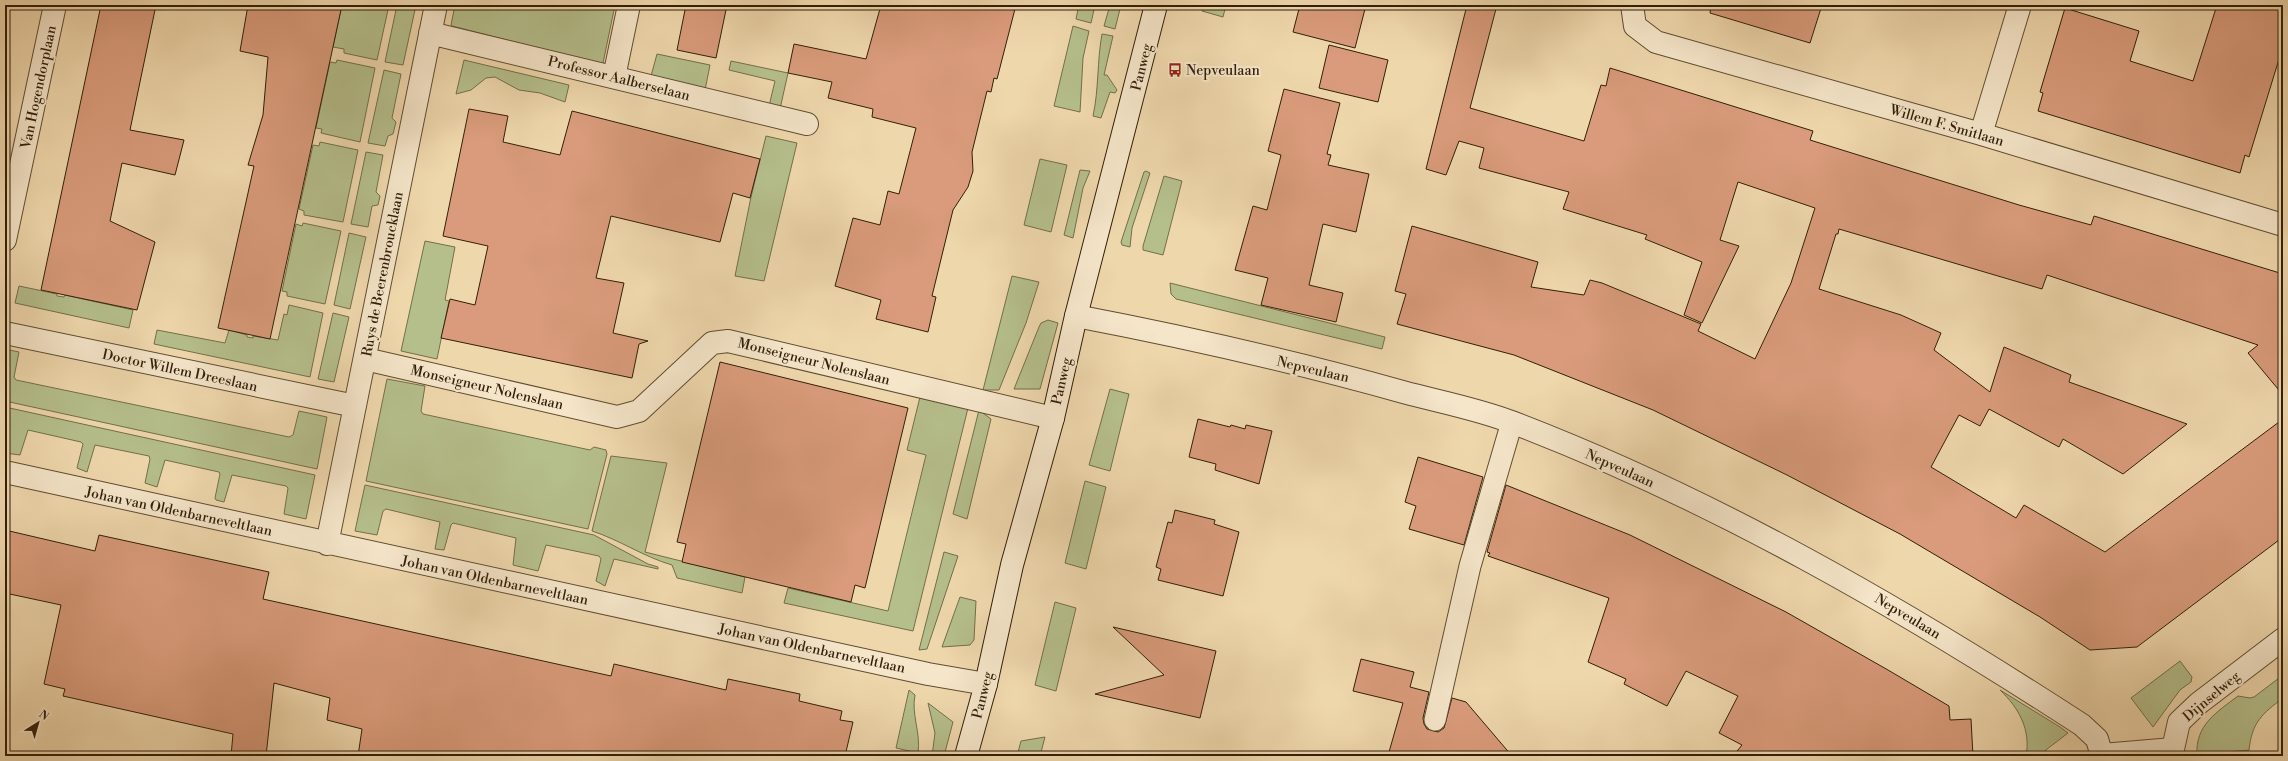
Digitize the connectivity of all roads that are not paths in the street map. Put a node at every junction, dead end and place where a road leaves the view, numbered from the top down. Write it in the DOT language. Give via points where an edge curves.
graph roads {
  1 [pos="55,5"];
  2 [pos="436,5"];
  3 [pos="629,5"];
  4 [pos="1156,5"];
  5 [pos="1632,5"];
  6 [pos="2020,5"];
  7 [pos="430,33"];
  8 [pos="614,77"];
  9 [pos="807,124"];
  10 [pos="1981,134"];
  11 [pos="2283,225"];
  12 [pos="5,240"];
  13 [pos="1076,316"];
  14 [pos="5,334"];
  15 [pos="364,359"];
  16 [pos="355,406"];
  17 [pos="1053,418"];
  18 [pos="1512,422"];
  19 [pos="5,472"];
  20 [pos="327,544"];
  21 [pos="2283,639"];
  22 [pos="986,684"];
  23 [pos="1435,720"];
  24 [pos="2174,752"];
  25 [pos="966,756"];
  26 [pos="2102,756"];
  1 -- 12 [label="street, Van Hogendorplaan"];
  2 -- 7 [label="street, Ruys de Beerenbroucklaan"];
  3 -- 8 [label="street"];
  4 -- 13 [label="street, Panweg"];
  5 -- 10 [label="street, Willem F. Smitlaan" via="1636,26 1656,42"];
  6 -- 10 [label="street"];
  7 -- 8 [label="street, Professor Aalberselaan"];
  7 -- 15 [label="street, Ruys de Beerenbroucklaan"];
  8 -- 9 [label="street, Professor Aalberselaan"];
  10 -- 11 [label="street, Willem F. Smitlaan"];
  13 -- 17 [label="street, Panweg"];
  13 -- 18 [label="street, Nepveulaan" via="1348,376"];
  14 -- 16 [label="street, Doctor Willem Dreeslaan"];
  15 -- 16 [label="street, Ruys de Beerenbroucklaan"];
  15 -- 17 [label="street, Monseigneur Nolenslaan" via="617,417 639,411 712,343 728,341"];
  16 -- 20 [label="street, Ruys de Beerenbroucklaan"];
  17 -- 22 [label="street, Panweg" via="1012,565"];
  18 -- 23 [label="lane" via="1470,566"];
  18 -- 26 [label="street, Nepveulaan" via="1634,474 1748,527 1898,609 2082,724 2097,739"];
  19 -- 20 [label="street, Johan van Oldenbarneveltlaan"];
  20 -- 22 [label="street, Johan van Oldenbarneveltlaan" via="928,674"];
  21 -- 24 [label="street, Dijnselweg" via="2199,703 2180,722"];
  22 -- 25 [label="street, Panweg"];
  24 -- 26 [label="street, Dijnselweg"];
}
